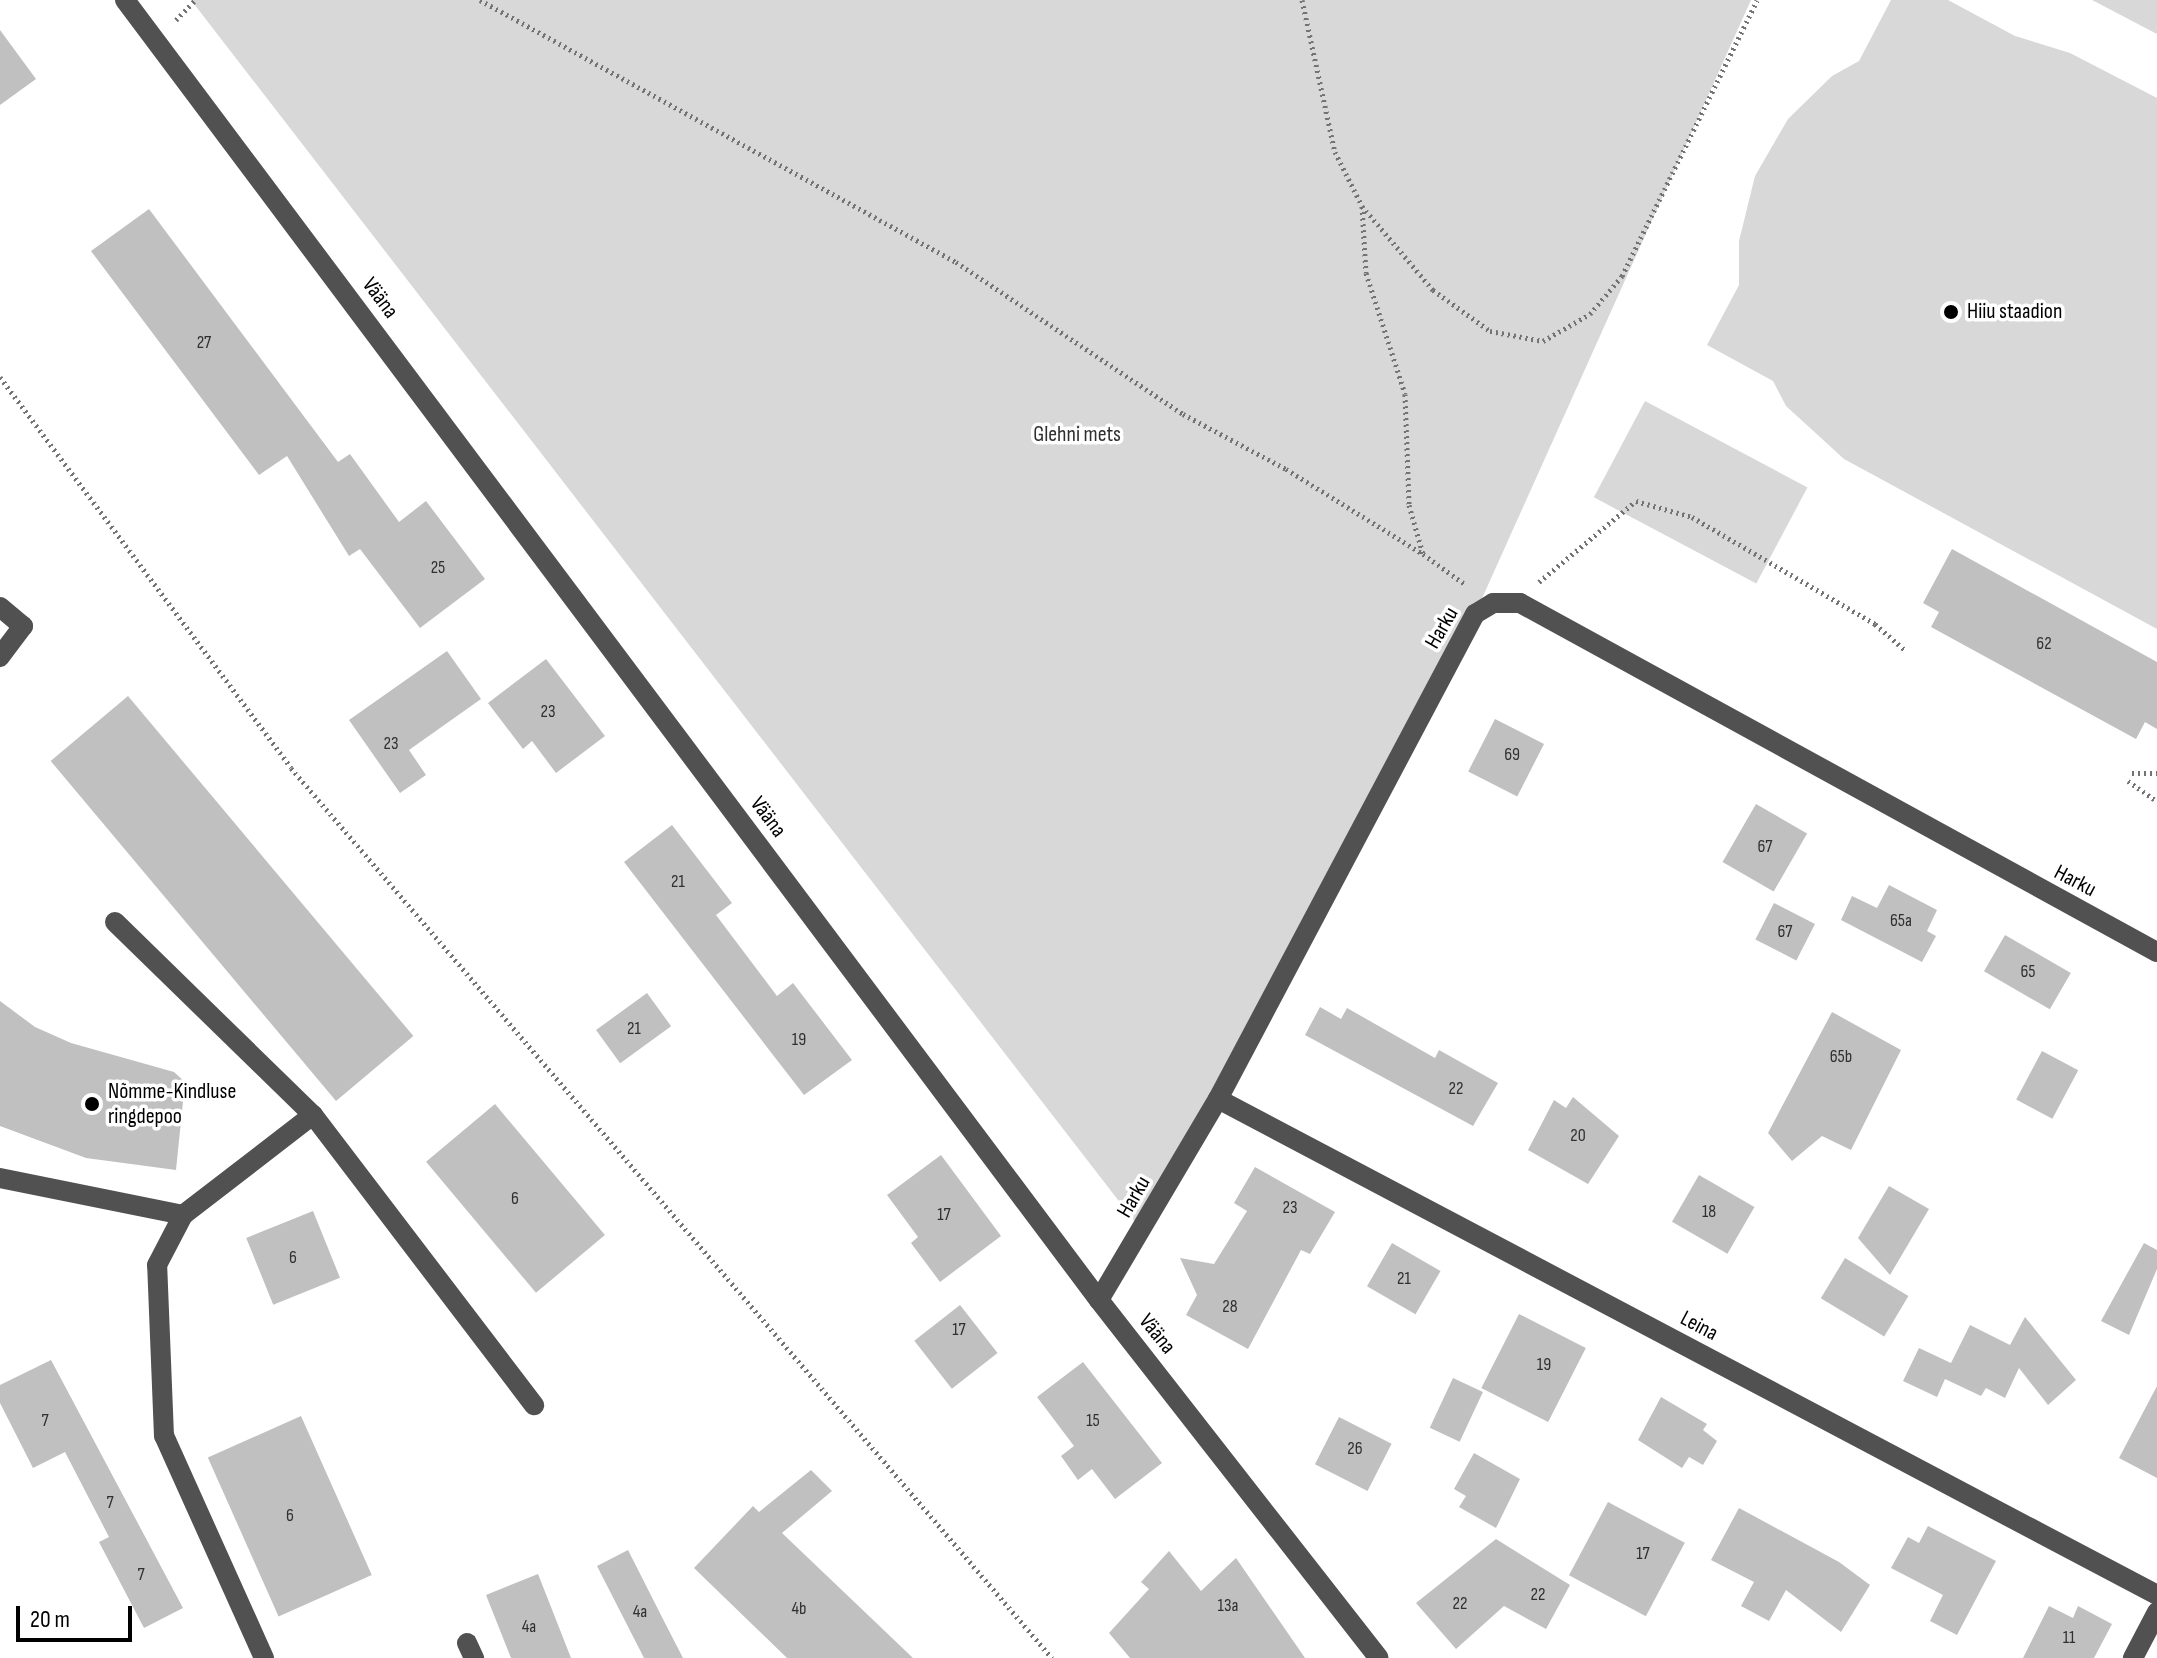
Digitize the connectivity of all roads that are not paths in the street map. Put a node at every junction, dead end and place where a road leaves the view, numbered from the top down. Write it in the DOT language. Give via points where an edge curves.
graph roads {
  1 [pos="125,0"];
  2 [pos="0,607"];
  3 [pos="0,657"];
  4 [pos="115,922"];
  5 [pos="2157,952"];
  6 [pos="1218,1099"];
  7 [pos="313,1115"];
  8 [pos="0,1178"];
  9 [pos="183,1215"];
  10 [pos="1099,1300"];
  11 [pos="534,1405"];
  12 [pos="2157,1595"];
  13 [pos="2157,1612"];
  14 [pos="264,1658"];
  15 [pos="1379,1658"];
  16 [pos="2133,1658"];
  1 -- 10 [label="street, Vääna"];
  2 -- 3 [label="street" via="23,626"];
  4 -- 7 [label="street"];
  5 -- 6 [label="street, Harku" via="1520,603 1493,603 1475,614"];
  6 -- 10 [label="street, Harku"];
  6 -- 12 [label="street, Leina"];
  7 -- 9 [label="street"];
  7 -- 11 [label="street"];
  8 -- 9 [label="street"];
  9 -- 14 [label="street" via="157,1265 164,1436"];
  10 -- 15 [label="street, Vääna"];
  13 -- 16 [label="street"];
}
